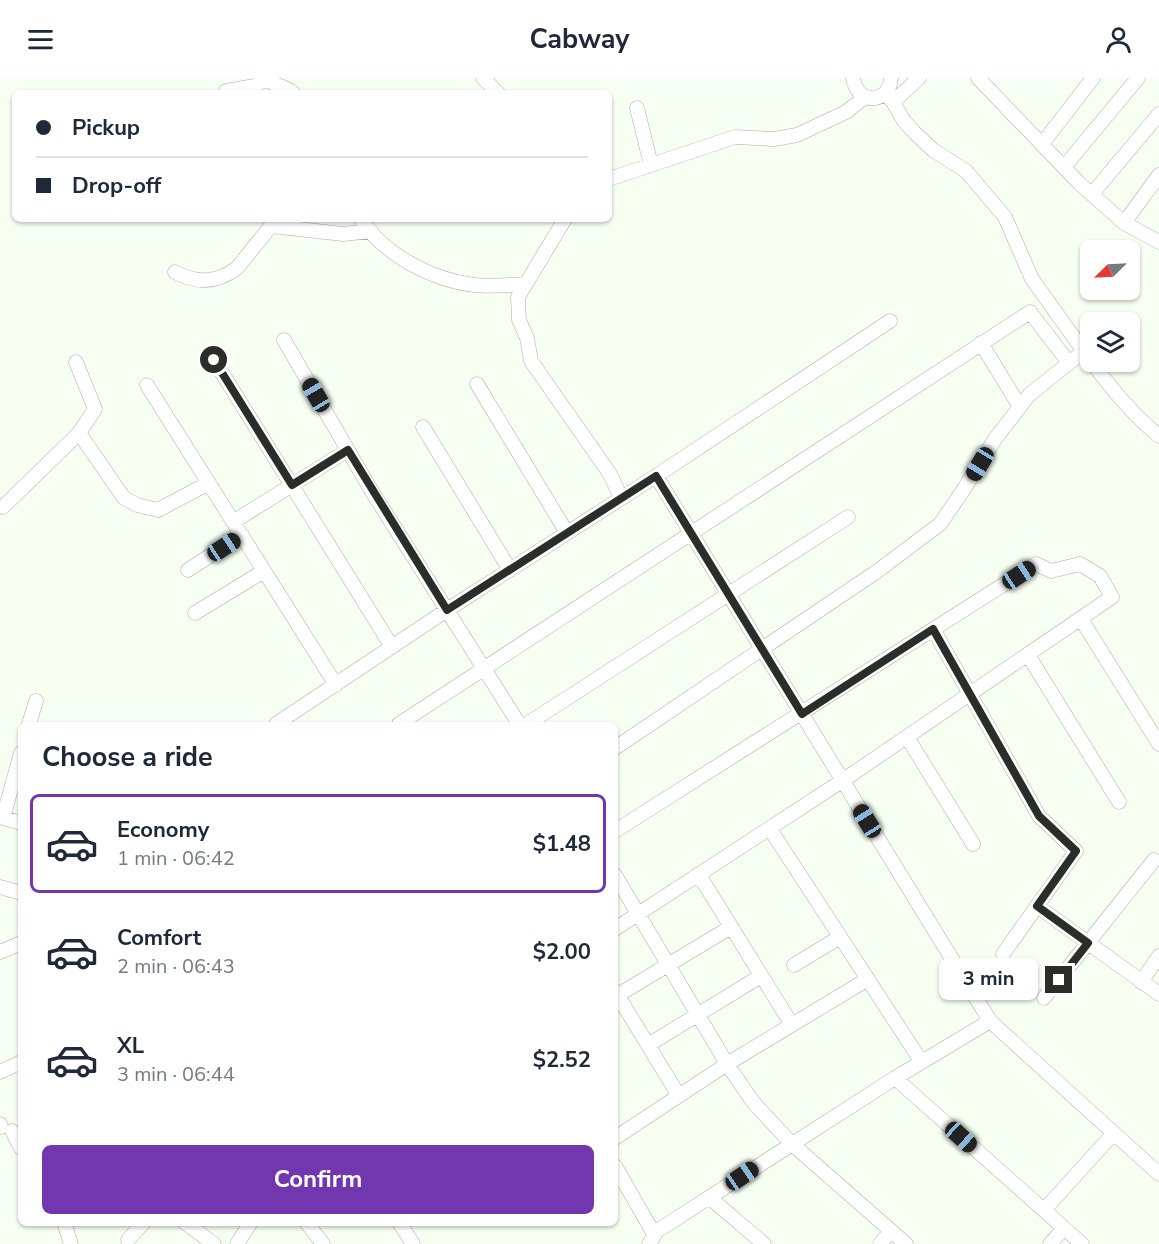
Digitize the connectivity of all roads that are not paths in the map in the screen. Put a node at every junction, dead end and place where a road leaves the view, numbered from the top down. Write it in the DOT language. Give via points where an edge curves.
graph roads {
  1 [pos="483,78"];
  2 [pos="853,78"];
  3 [pos="891,78"];
  4 [pos="919,78"];
  5 [pos="978,78"];
  6 [pos="1093,78"];
  7 [pos="1138,78"];
  8 [pos="265,79"];
  9 [pos="236,90"];
  10 [pos="290,90"];
  11 [pos="495,90"];
  12 [pos="865,97"];
  13 [pos="889,98"];
  14 [pos="637,108"];
  15 [pos="1159,114"];
  16 [pos="1042,144"];
  17 [pos="651,165"];
  18 [pos="1064,167"];
  19 [pos="612,178"];
  20 [pos="1157,182"];
  21 [pos="1092,195"];
  22 [pos="364,222"];
  23 [pos="563,222"];
  24 [pos="1124,223"];
  25 [pos="371,231"];
  26 [pos="1159,242"];
  27 [pos="175,272"];
  28 [pos="525,284"];
  29 [pos="890,321"];
  30 [pos="284,340"];
  31 [pos="981,343"];
  32 [pos="1080,345"];
  33 [pos="214,360"];
  34 [pos="1080,360"];
  35 [pos="76,362"];
  36 [pos="1069,363"];
  37 [pos="1100,372"];
  38 [pos="477,384"];
  39 [pos="147,385"];
  40 [pos="1020,407"];
  41 [pos="423,427"];
  42 [pos="79,433"];
  43 [pos="1159,436"];
  44 [pos="348,450"];
  45 [pos="656,476"];
  46 [pos="209,483"];
  47 [pos="292,485"];
  48 [pos="621,498"];
  49 [pos="3,507"];
  50 [pos="848,517"];
  51 [pos="234,522"];
  52 [pos="567,533"];
  53 [pos="691,534"];
  54 [pos="242,535"];
  55 [pos="188,570"];
  56 [pos="510,570"];
  57 [pos="264,571"];
  58 [pos="727,593"];
  59 [pos="447,610"];
  60 [pos="195,613"];
  61 [pos="1081,619"];
  62 [pos="933,629"];
  63 [pos="392,647"];
  64 [pos="762,649"];
  65 [pos="1028,655"];
  66 [pos="485,670"];
  67 [pos="336,685"];
  68 [pos="971,693"];
  69 [pos="36,701"];
  70 [pos="802,714"];
  71 [pos="30,722"];
  72 [pos="279,722"];
  73 [pos="402,722"];
  74 [pos="518,722"];
  75 [pos="529,722"];
  76 [pos="908,737"];
  77 [pos="1159,744"];
  78 [pos="618,745"];
  79 [pos="18,763"];
  80 [pos="842,781"];
  81 [pos="1119,802"];
  82 [pos="1,817"];
  83 [pos="18,822"];
  84 [pos="618,829"];
  85 [pos="770,829"];
  86 [pos="973,844"];
  87 [pos="1154,860"];
  88 [pos="699,875"];
  89 [pos="618,880"];
  90 [pos="0,888"];
  91 [pos="18,892"];
  92 [pos="1037,906"];
  93 [pos="639,914"];
  94 [pos="618,927"];
  95 [pos="731,927"];
  96 [pos="840,937"];
  97 [pos="1088,943"];
  98 [pos="18,944"];
  99 [pos="0,952"];
  100 [pos="1003,954"];
  101 [pos="1159,956"];
  102 [pos="669,964"];
  103 [pos="794,965"];
  104 [pos="761,976"];
  105 [pos="868,979"];
  106 [pos="1141,982"];
  107 [pos="618,992"];
  108 [pos="1159,994"];
  109 [pos="618,996"];
  110 [pos="1044,998"];
  111 [pos="699,1013"];
  112 [pos="990,1021"];
  113 [pos="792,1025"];
  114 [pos="648,1044"];
  115 [pos="921,1061"];
  116 [pos="18,1063"];
  117 [pos="727,1064"];
  118 [pos="0,1072"];
  119 [pos="895,1078"];
  120 [pos="679,1096"];
  121 [pos="4,1127"];
  122 [pos="1113,1133"];
  123 [pos="618,1136"];
  124 [pos="791,1143"];
  125 [pos="18,1145"];
  126 [pos="1157,1169"];
  127 [pos="618,1172"];
  128 [pos="710,1198"];
  129 [pos="1044,1210"];
  130 [pos="65,1226"];
  131 [pos="140,1226"];
  132 [pos="189,1226"];
  133 [pos="248,1226"];
  134 [pos="309,1226"];
  135 [pos="402,1226"];
  136 [pos="1064,1228"];
  137 [pos="891,1231"];
  138 [pos="652,1239"];
  139 [pos="128,1240"];
  140 [pos="71,1244"];
  141 [pos="214,1244"];
  142 [pos="237,1244"];
  143 [pos="323,1244"];
  144 [pos="413,1244"];
  145 [pos="764,1244"];
  146 [pos="880,1244"];
  147 [pos="906,1244"];
  148 [pos="1050,1244"];
  149 [pos="1082,1244"];
  1 -- 11 [label="street"];
  2 -- 12 [label="street" via="858,93"];
  3 -- 13 [label="street"];
  4 -- 13 [label="street"];
  5 -- 16 [label="street"];
  6 -- 16 [label="street"];
  7 -- 18 [label="street"];
  8 -- 9 [label="street" via="255,86"];
  8 -- 10 [label="street"];
  12 -- 13 [label="street"];
  12 -- 17 [label="street" via="846,112 797,135 774,139 735,137"];
  13 -- 32 [label="street" via="904,122 933,150 966,171 1005,217 1032,279"];
  14 -- 17 [label="street"];
  15 -- 21 [label="street"];
  16 -- 18 [label="street"];
  17 -- 19 [label="street"];
  18 -- 21 [label="street"];
  20 -- 24 [label="street"];
  21 -- 24 [label="street"];
  22 -- 25 [label="street"];
  23 -- 28 [label="street"];
  24 -- 26 [label="street"];
  25 -- 27 [label="street" via="343,234 272,226 230,274 204,282"];
  25 -- 28 [label="street" via="390,252 433,275 473,285"];
  28 -- 48 [label="street" via="518,297 519,320 531,361 610,474"];
  29 -- 45 [label="street"];
  30 -- 44 [label="street"];
  31 -- 36 [label="street" via="1030,312"];
  31 -- 40 [label="street"];
  31 -- 53 [label="street"];
  33 -- 47 [label="street"];
  34 -- 36 [label="street"];
  35 -- 42 [label="street" via="95,409"];
  36 -- 40 [label="street"];
  37 -- 43 [label="street" via="1137,418"];
  38 -- 52 [label="street"];
  39 -- 46 [label="street"];
  40 -- 64 [label="street" via="940,524"];
  41 -- 56 [label="street"];
  42 -- 46 [label="street" via="124,498 136,505 158,510"];
  42 -- 49 [label="street"];
  44 -- 47 [label="street"];
  44 -- 59 [label="street"];
  45 -- 48 [label="street"];
  45 -- 53 [label="street"];
  46 -- 51 [label="street"];
  47 -- 51 [label="street"];
  47 -- 63 [label="street"];
  48 -- 52 [label="street"];
  50 -- 58 [label="street"];
  51 -- 54 [label="street"];
  52 -- 56 [label="street"];
  53 -- 58 [label="street"];
  53 -- 66 [label="street"];
  54 -- 55 [label="street"];
  54 -- 57 [label="street"];
  56 -- 59 [label="street"];
  57 -- 60 [label="street"];
  57 -- 67 [label="street"];
  58 -- 64 [label="street"];
  58 -- 75 [label="street"];
  59 -- 63 [label="street"];
  59 -- 66 [label="street"];
  61 -- 62 [label="street" via="1112,597 1100,576 1080,564 1051,572 1036,564"];
  61 -- 65 [label="street"];
  61 -- 77 [label="street"];
  62 -- 68 [label="street"];
  62 -- 70 [label="street"];
  63 -- 67 [label="street"];
  64 -- 70 [label="street"];
  64 -- 78 [label="street"];
  65 -- 68 [label="street"];
  65 -- 81 [label="street"];
  66 -- 73 [label="street"];
  66 -- 74 [label="street"];
  67 -- 72 [label="street"];
  68 -- 76 [label="street"];
  68 -- 92 [label="street" via="1039,816 1076,851"];
  69 -- 71 [label="street"];
  70 -- 80 [label="street"];
  70 -- 84 [label="street"];
  76 -- 80 [label="street"];
  76 -- 86 [label="street"];
  79 -- 82 [label="street"];
  80 -- 85 [label="street"];
  80 -- 112 [label="street"];
  82 -- 83 [label="street"];
  85 -- 88 [label="street"];
  85 -- 96 [label="street"];
  87 -- 97 [label="street"];
  88 -- 93 [label="street"];
  88 -- 95 [label="street"];
  89 -- 93 [label="street"];
  90 -- 91 [label="street"];
  92 -- 97 [label="street"];
  92 -- 100 [label="street"];
  93 -- 94 [label="street"];
  93 -- 102 [label="street"];
  95 -- 102 [label="street"];
  95 -- 104 [label="street"];
  96 -- 103 [label="street"];
  96 -- 105 [label="street"];
  97 -- 106 [label="street"];
  97 -- 110 [label="street"];
  98 -- 99 [label="street"];
  101 -- 106 [label="street"];
  102 -- 107 [label="street"];
  102 -- 111 [label="street"];
  104 -- 111 [label="street"];
  104 -- 113 [label="street"];
  105 -- 113 [label="street"];
  105 -- 115 [label="street"];
  106 -- 108 [label="street"];
  109 -- 114 [label="street"];
  111 -- 114 [label="street"];
  111 -- 117 [label="street"];
  112 -- 115 [label="street"];
  112 -- 122 [label="street"];
  113 -- 117 [label="street"];
  114 -- 120 [label="street"];
  115 -- 119 [label="street"];
  116 -- 118 [label="street"];
  117 -- 120 [label="street"];
  117 -- 124 [label="street" via="753,1102"];
  119 -- 124 [label="street"];
  119 -- 129 [label="street"];
  120 -- 123 [label="street"];
  121 -- 125 [label="street"];
  122 -- 126 [label="street"];
  122 -- 129 [label="street"];
  124 -- 128 [label="street"];
  124 -- 137 [label="street"];
  127 -- 138 [label="street"];
  128 -- 138 [label="street"];
  128 -- 145 [label="street"];
  129 -- 136 [label="street"];
  130 -- 140 [label="street"];
  131 -- 139 [label="street"];
  132 -- 141 [label="street"];
  133 -- 142 [label="street"];
  134 -- 143 [label="street"];
  135 -- 144 [label="street"];
  136 -- 148 [label="street"];
  136 -- 149 [label="street"];
  137 -- 146 [label="street"];
  137 -- 147 [label="street"];
}
